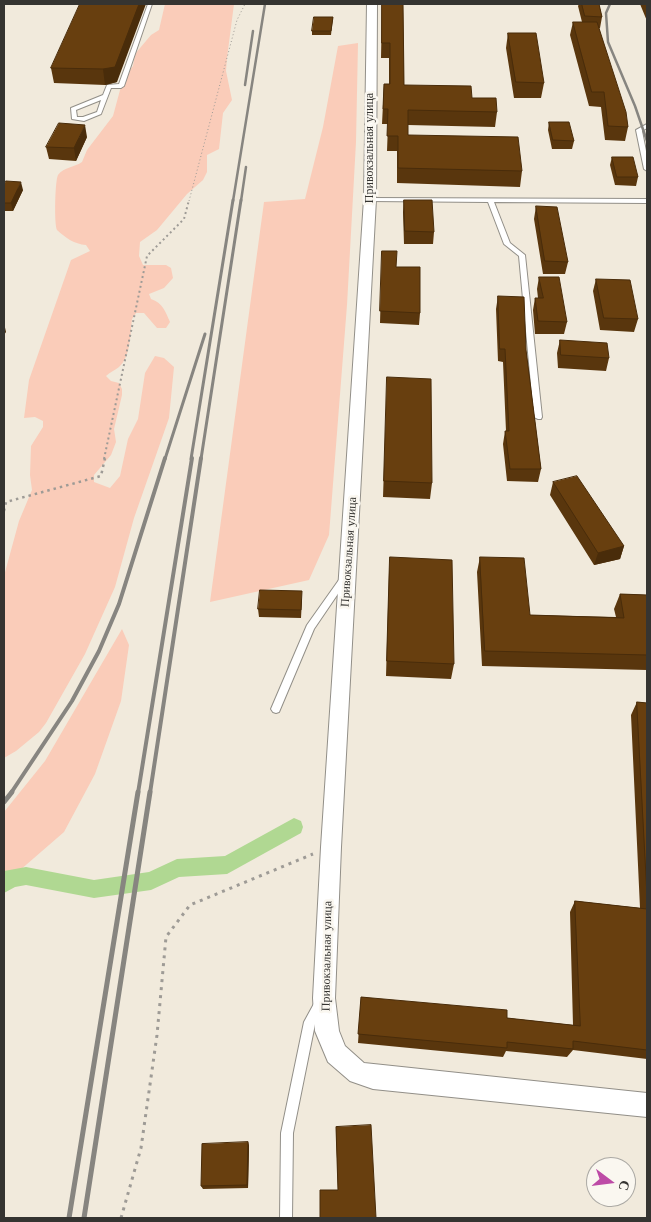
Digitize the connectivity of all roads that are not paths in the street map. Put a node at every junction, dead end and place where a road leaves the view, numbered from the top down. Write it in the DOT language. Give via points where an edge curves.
graph roads {
  1 [pos="150,4"];
  2 [pos="372,4"];
  3 [pos="106,96"];
  4 [pos="647,126"];
  5 [pos="647,169"];
  6 [pos="370,199"];
  7 [pos="490,200"];
  8 [pos="647,201"];
  9 [pos="538,417"];
  10 [pos="348,574"];
  11 [pos="276,709"];
  12 [pos="324,998"];
  13 [pos="647,1104"];
  14 [pos="286,1218"];
  1 -- 3 [label="lane" via="121,86 110,86"];
  2 -- 6 [label="street, Привокзальная улица"];
  3 -- 3 [label="lane" via="99,114 84,119 74,118 73,109"];
  4 -- 5 [label="lane" via="639,130"];
  6 -- 7 [label="lane"];
  6 -- 10 [label="street, Привокзальная улица"];
  7 -- 8 [label="lane"];
  7 -- 9 [label="lane" via="507,244 522,255"];
  10 -- 11 [label="lane" via="310,627"];
  10 -- 12 [label="street, Привокзальная улица"];
  12 -- 13 [label="street, Привокзальная улица" via="327,1031 336,1054 358,1073"];
  12 -- 14 [label="lane" via="310,1022 287,1133"];
}
